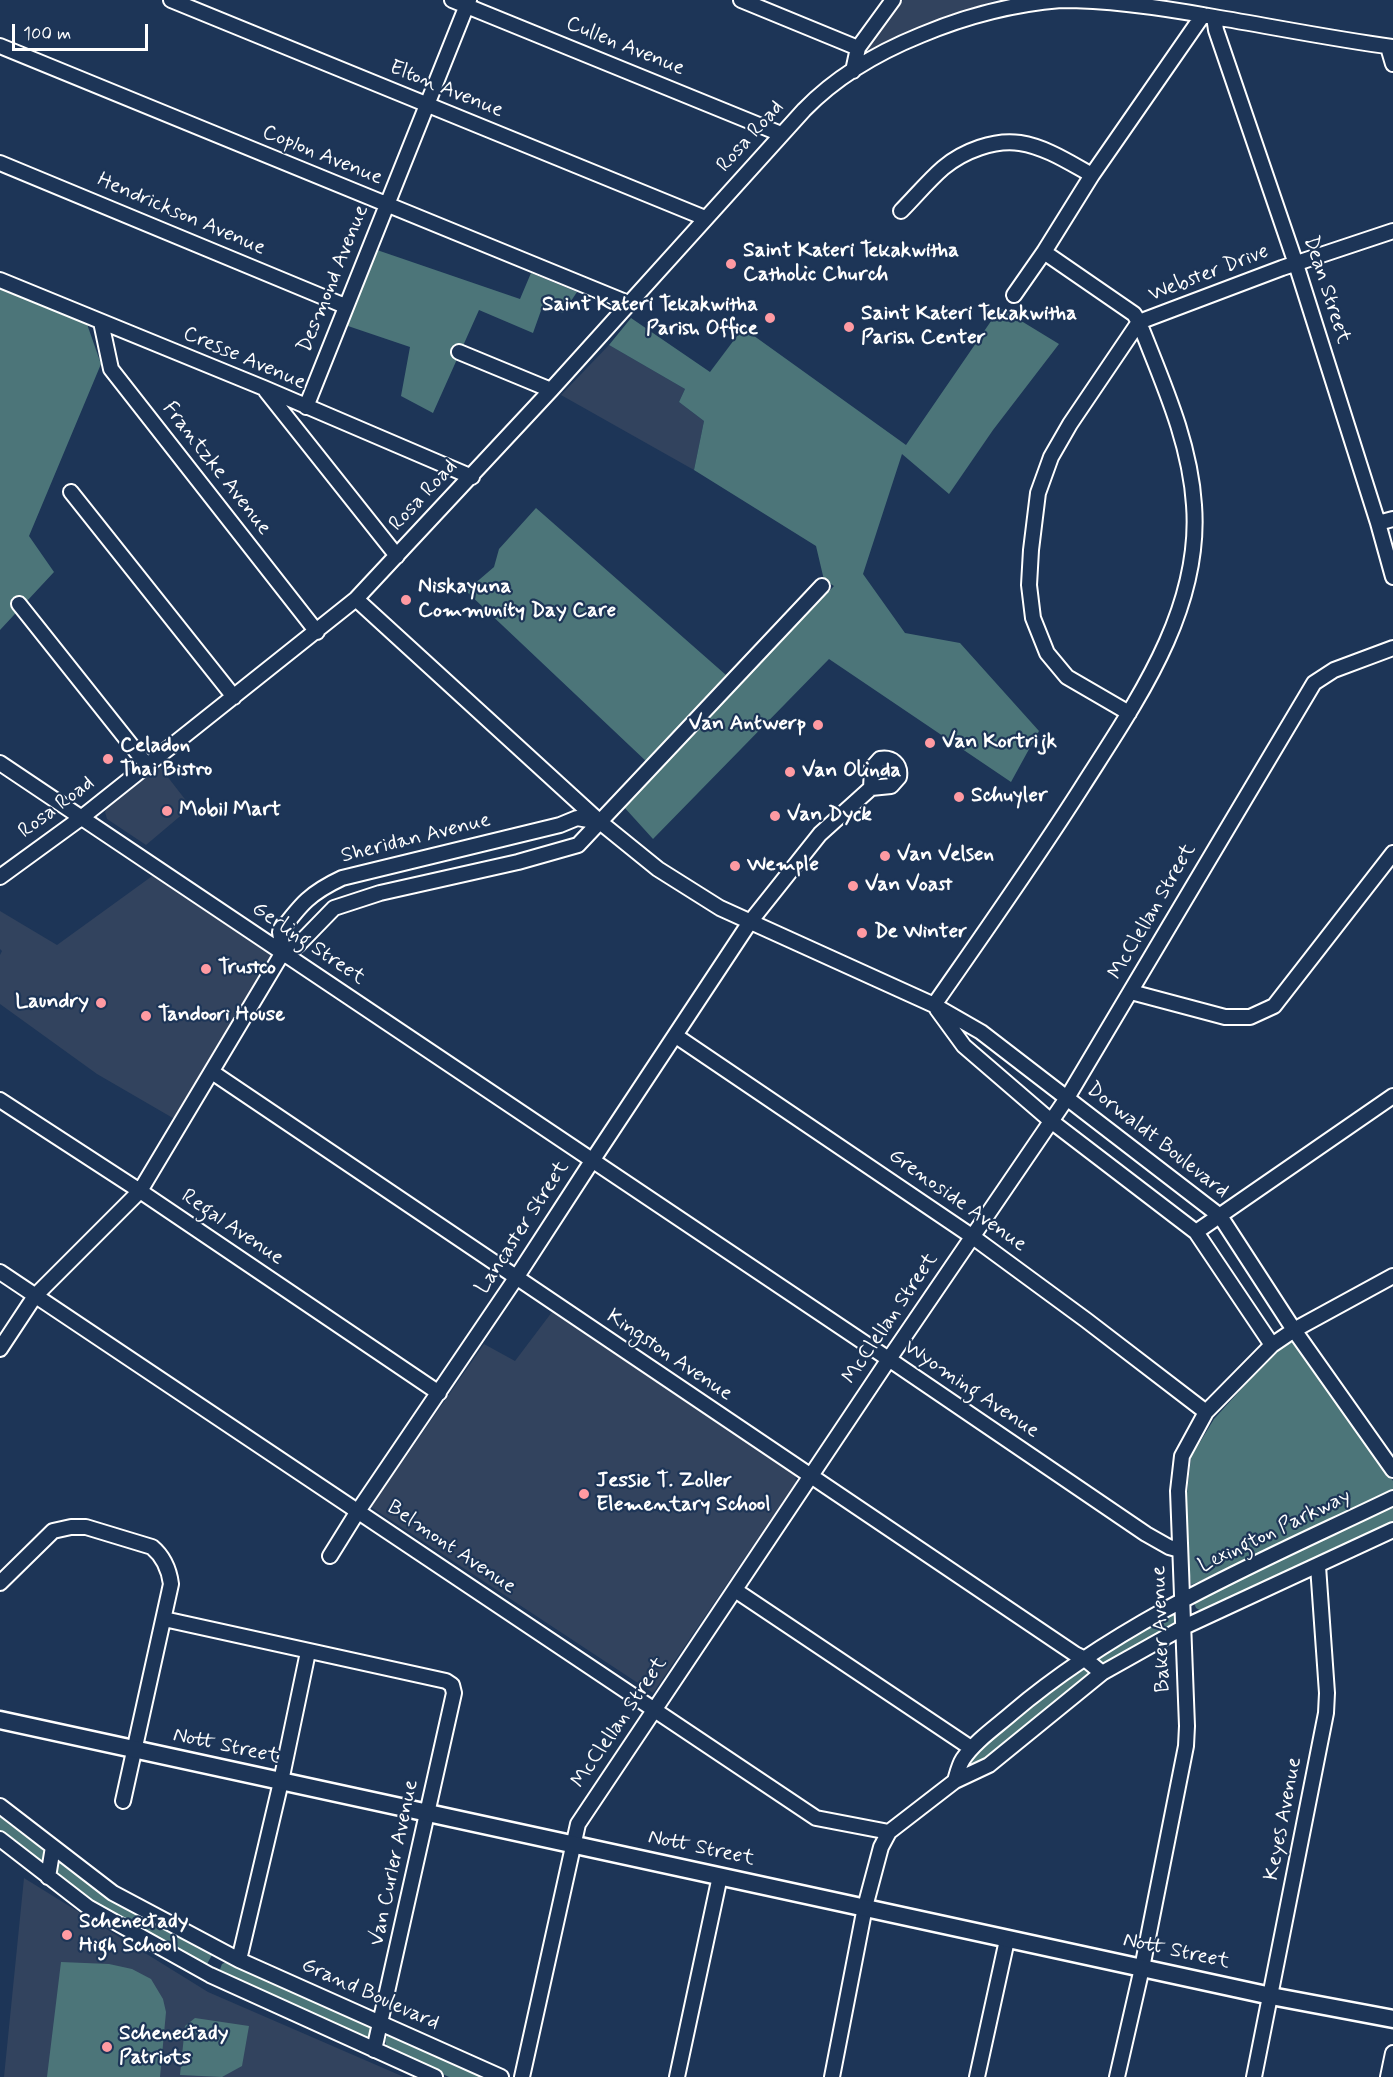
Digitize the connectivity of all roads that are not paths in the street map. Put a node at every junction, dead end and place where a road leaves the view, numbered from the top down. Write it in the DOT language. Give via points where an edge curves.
graph roads {
  1 [pos="171,0"];
  2 [pos="452,0"];
  3 [pos="741,0"];
  4 [pos="893,0"];
  5 [pos="468,3"];
  6 [pos="1208,16"];
  7 [pos="0,46"];
  8 [pos="1390,47"];
  9 [pos="858,48"];
  10 [pos="1393,64"];
  11 [pos="853,71"];
  12 [pos="427,105"];
  13 [pos="781,134"];
  14 [pos="0,163"];
  15 [pos="1092,175"];
  16 [pos="387,205"];
  17 [pos="901,211"];
  18 [pos="705,218"];
  19 [pos="1393,231"];
  20 [pos="1044,252"];
  21 [pos="1296,264"];
  22 [pos="0,280"];
  23 [pos="1014,295"];
  24 [pos="628,303"];
  25 [pos="345,306"];
  26 [pos="101,322"];
  27 [pos="1139,322"];
  28 [pos="459,352"];
  29 [pos="264,388"];
  30 [pos="551,390"];
  31 [pos="306,407"];
  32 [pos="472,477"];
  33 [pos="72,492"];
  34 [pos="1393,519"];
  35 [pos="1378,523"];
  36 [pos="397,556"];
  37 [pos="1393,578"];
  38 [pos="822,586"];
  39 [pos="356,599"];
  40 [pos="19,604"];
  41 [pos="317,632"];
  42 [pos="1393,648"];
  43 [pos="234,698"];
  44 [pos="1129,713"];
  45 [pos="0,763"];
  46 [pos="147,765"];
  47 [pos="871,788"];
  48 [pos="81,818"];
  49 [pos="600,822"];
  50 [pos="1393,853"];
  51 [pos="0,876"];
  52 [pos="750,922"];
  53 [pos="283,952"];
  54 [pos="1131,992"];
  55 [pos="934,1005"];
  56 [pos="676,1036"];
  57 [pos="213,1072"];
  58 [pos="1393,1096"];
  59 [pos="1067,1098"];
  60 [pos="0,1100"];
  61 [pos="1051,1120"];
  62 [pos="592,1161"];
  63 [pos="140,1191"];
  64 [pos="1220,1216"];
  65 [pos="1196,1232"];
  66 [pos="973,1237"];
  67 [pos="0,1272"];
  68 [pos="1393,1276"];
  69 [pos="516,1278"];
  70 [pos="35,1296"];
  71 [pos="1294,1330"];
  72 [pos="1272,1345"];
  73 [pos="0,1349"];
  74 [pos="888,1359"];
  75 [pos="439,1393"];
  76 [pos="1206,1412"];
  77 [pos="1393,1470"];
  78 [pos="810,1476"];
  79 [pos="1393,1498"];
  80 [pos="358,1511"];
  81 [pos="1393,1530"];
  82 [pos="1180,1550"];
  83 [pos="330,1556"];
  84 [pos="1318,1566"];
  85 [pos="0,1583"];
  86 [pos="735,1590"];
  87 [pos="1184,1599"];
  88 [pos="164,1619"];
  89 [pos="1184,1627"];
  90 [pos="308,1652"];
  91 [pos="1085,1659"];
  92 [pos="1102,1673"];
  93 [pos="655,1709"];
  94 [pos="0,1720"];
  95 [pos="971,1748"];
  96 [pos="134,1749"];
  97 [pos="956,1781"];
  98 [pos="281,1782"];
  99 [pos="123,1801"];
  100 [pos="0,1806"];
  101 [pos="428,1813"];
  102 [pos="889,1832"];
  103 [pos="0,1839"];
  104 [pos="573,1844"];
  105 [pos="53,1847"];
  106 [pos="720,1876"];
  107 [pos="48,1877"];
  108 [pos="865,1907"];
  109 [pos="1007,1940"];
  110 [pos="221,1951"];
  111 [pos="239,1960"];
  112 [pos="1142,1968"];
  113 [pos="210,1976"];
  114 [pos="1271,1996"];
  115 [pos="1393,2019"];
  116 [pos="381,2023"];
  117 [pos="374,2050"];
  118 [pos="1393,2053"];
  119 [pos="435,2077"];
  120 [pos="501,2077"];
  121 [pos="522,2077"];
  122 [pos="677,2077"];
  123 [pos="832,2077"];
  124 [pos="977,2077"];
  125 [pos="1117,2077"];
  126 [pos="1254,2077"];
  127 [pos="1388,2077"];
  1 -- 12 [label="street, Elton Avenue"];
  2 -- 5 [label="street, Cullen Avenue"];
  3 -- 9 [label="street"];
  4 -- 9 [label="street"];
  5 -- 12 [label="street, Desmond Avenue"];
  5 -- 13 [label="street, Cullen Avenue"];
  6 -- 8 [label="street, Rosa Road"];
  6 -- 11 [label="street, Rosa Road" via="1114,2 1062,0 992,10 902,43"];
  6 -- 15 [label="street"];
  6 -- 21 [label="street, Dean Street"];
  7 -- 16 [label="street, Coplon Avenue"];
  8 -- 10 [label="street"];
  9 -- 11 [label="street"];
  11 -- 13 [label="street, Rosa Road" via="808,105"];
  12 -- 16 [label="street, Desmond Avenue"];
  12 -- 18 [label="street, Elton Avenue"];
  13 -- 18 [label="street, Rosa Road"];
  14 -- 25 [label="street, Hendrickson Avenue"];
  15 -- 17 [label="street" via="1047,152 1021,143 998,142 944,167"];
  15 -- 20 [label="street"];
  16 -- 24 [label="street, Coplon Avenue"];
  16 -- 25 [label="street, Desmond Avenue"];
  18 -- 24 [label="street, Rosa Road"];
  19 -- 21 [label="street, Webster Drive"];
  20 -- 23 [label="street"];
  20 -- 27 [label="street" via="1134,314"];
  21 -- 27 [label="street, Webster Drive"];
  21 -- 35 [label="street, Dean Street"];
  22 -- 26 [label="street, Cresse Avenue"];
  24 -- 30 [label="street, Rosa Road"];
  25 -- 31 [label="street, Desmond Avenue"];
  26 -- 29 [label="street, Cresse Avenue"];
  26 -- 41 [label="street, Frantzke Avenue" via="111,369"];
  27 -- 44 [label="street" via="1173,410 1195,505 1185,593 1169,637"];
  27 -- 44 [label="street, Webster Drive" via="1051,457 1038,493 1029,585 1033,618 1047,652 1067,677"];
  28 -- 30 [label="street"];
  29 -- 31 [label="street, Cresse Avenue"];
  29 -- 36 [label="street"];
  30 -- 32 [label="street, Rosa Road"];
  31 -- 32 [label="street, Cresse Avenue"];
  32 -- 36 [label="street, Rosa Road"];
  33 -- 43 [label="street"];
  34 -- 35 [label="street"];
  35 -- 37 [label="street, Dean Street"];
  36 -- 39 [label="street, Rosa Road"];
  38 -- 49 [label="street, Sheridan Avenue"];
  39 -- 41 [label="street, Rosa Road"];
  39 -- 49 [label="street, Dorwaldt Boulevard"];
  40 -- 46 [label="street"];
  41 -- 43 [label="street, Rosa Road"];
  42 -- 54 [label="street, McClellan Street" via="1334,670 1314,683"];
  43 -- 46 [label="street, Rosa Road"];
  44 -- 55 [label="street"];
  45 -- 48 [label="street, Gerling Street"];
  46 -- 48 [label="street, Rosa Road"];
  47 -- 52 [label="street, Lancaster Street" via="820,834"];
  48 -- 51 [label="street, Rosa Road"];
  48 -- 53 [label="street, Gerling Street"];
  49 -- 52 [label="street, Dorwaldt Boulevard" via="658,869"];
  49 -- 53 [label="street, Sheridan Avenue" via="578,845 380,893 334,908 298,945"];
  49 -- 53 [label="street, Sheridan Avenue" via="577,818 342,878 317,890 298,908 280,932"];
  50 -- 54 [label="street" via="1274,1006 1250,1017 1225,1017"];
  52 -- 55 [label="street, Dorwaldt Boulevard"];
  52 -- 56 [label="street, Lancaster Street"];
  53 -- 57 [label="street, Sheridan Avenue"];
  53 -- 62 [label="street, Gerling Street"];
  54 -- 59 [label="street, McClellan Street"];
  55 -- 59 [label="street, Dorwaldt Boulevard" via="981,1032"];
  55 -- 61 [label="street, Dorwaldt Boulevard" via="964,1046"];
  56 -- 62 [label="street, Lancaster Street"];
  56 -- 66 [label="street, Grenoside Avenue"];
  57 -- 63 [label="street, Sheridan Avenue"];
  57 -- 69 [label="street, Kingston Avenue"];
  58 -- 64 [label="street"];
  59 -- 61 [label="street, McClellan Street"];
  59 -- 64 [label="street, Dorwaldt Boulevard"];
  60 -- 63 [label="street, Regal Avenue"];
  61 -- 65 [label="street, Dorwaldt Boulevard"];
  61 -- 66 [label="street, McClellan Street"];
  62 -- 69 [label="street, Lancaster Street"];
  62 -- 74 [label="street, Wyoming Avenue"];
  63 -- 70 [label="street, Sheridan Avenue"];
  63 -- 75 [label="street, Regal Avenue"];
  64 -- 65 [label="street"];
  64 -- 71 [label="street, Dorwaldt Boulevard"];
  65 -- 72 [label="street, Dorwaldt Boulevard"];
  66 -- 74 [label="street, McClellan Street"];
  66 -- 76 [label="street, Grenoside Avenue"];
  67 -- 70 [label="street, Belmont Avenue"];
  68 -- 71 [label="street, Baker Avenue"];
  69 -- 75 [label="street, Lancaster Street"];
  69 -- 78 [label="street, Kingston Avenue"];
  70 -- 73 [label="street, Sheridan Avenue"];
  70 -- 80 [label="street, Belmont Avenue"];
  71 -- 72 [label="street, Baker Avenue"];
  71 -- 77 [label="street, Dorwaldt Boulevard"];
  72 -- 76 [label="street, Baker Avenue"];
  74 -- 78 [label="street, McClellan Street"];
  74 -- 82 [label="street, Wyoming Avenue" via="1146,1534"];
  75 -- 80 [label="street, Lancaster Street"];
  76 -- 82 [label="street, Baker Avenue" via="1182,1456 1178,1491"];
  78 -- 86 [label="street, McClellan Street"];
  78 -- 91 [label="street, Kingston Avenue"];
  79 -- 87 [label="street, Lexington Parkway"];
  80 -- 83 [label="street, Lancaster Street"];
  80 -- 93 [label="street, Belmont Avenue"];
  81 -- 84 [label="street"];
  82 -- 87 [label="street, Baker Avenue"];
  84 -- 89 [label="street"];
  84 -- 114 [label="street, Keyes Avenue" via="1326,1713"];
  85 -- 88 [label="street" via="53,1531 86,1527 152,1547 160,1554 171,1584"];
  86 -- 93 [label="street, McClellan Street"];
  86 -- 95 [label="street"];
  87 -- 89 [label="street, Baker Avenue"];
  87 -- 91 [label="street, Lexington Parkway"];
  88 -- 90 [label="street"];
  88 -- 96 [label="street"];
  89 -- 92 [label="street"];
  89 -- 112 [label="street, Baker Avenue" via="1186,1746"];
  90 -- 98 [label="street"];
  90 -- 101 [label="street, Van Curler Avenue" via="446,1681 452,1686 454,1693"];
  91 -- 92 [label="street, Kingston Avenue"];
  91 -- 95 [label="street, Lexington Parkway" via="1026,1701"];
  92 -- 97 [label="street" via="989,1765"];
  93 -- 102 [label="street, Belmont Avenue" via="816,1818"];
  93 -- 104 [label="street, McClellan Street" via="578,1824"];
  94 -- 96 [label="main road, Nott Street"];
  95 -- 97 [label="street, Lexington Parkway" via="961,1761"];
  96 -- 98 [label="main road, Nott Street"];
  96 -- 99 [label="street"];
  97 -- 102 [label="street"];
  98 -- 101 [label="main road, Nott Street"];
  98 -- 111 [label="street"];
  100 -- 105 [label="street, Grand Boulevard"];
  101 -- 104 [label="main road, Nott Street"];
  101 -- 116 [label="street, Van Curler Avenue"];
  102 -- 108 [label="street" via="881,1847"];
  103 -- 107 [label="street"];
  104 -- 106 [label="main road, Nott Street"];
  104 -- 121 [label="street, McClellan Street"];
  105 -- 107 [label="street"];
  105 -- 110 [label="street, Grand Boulevard" via="113,1893"];
  106 -- 108 [label="main road, Nott Street"];
  106 -- 122 [label="street"];
  107 -- 113 [label="street" via="88,1907"];
  108 -- 109 [label="main road, Nott Street"];
  108 -- 123 [label="street"];
  109 -- 112 [label="main road, Nott Street"];
  109 -- 124 [label="street"];
  110 -- 111 [label="street, Grand Boulevard"];
  110 -- 113 [label="street"];
  111 -- 116 [label="street, Grand Boulevard"];
  112 -- 114 [label="main road, Nott Street"];
  112 -- 125 [label="street, Baker Avenue"];
  113 -- 117 [label="street"];
  114 -- 115 [label="main road, Nott Street"];
  114 -- 126 [label="street, Keyes Avenue"];
  116 -- 117 [label="street, Van Curler Avenue"];
  116 -- 120 [label="street, Grand Boulevard"];
  117 -- 119 [label="street"];
  118 -- 127 [label="street"];
}
